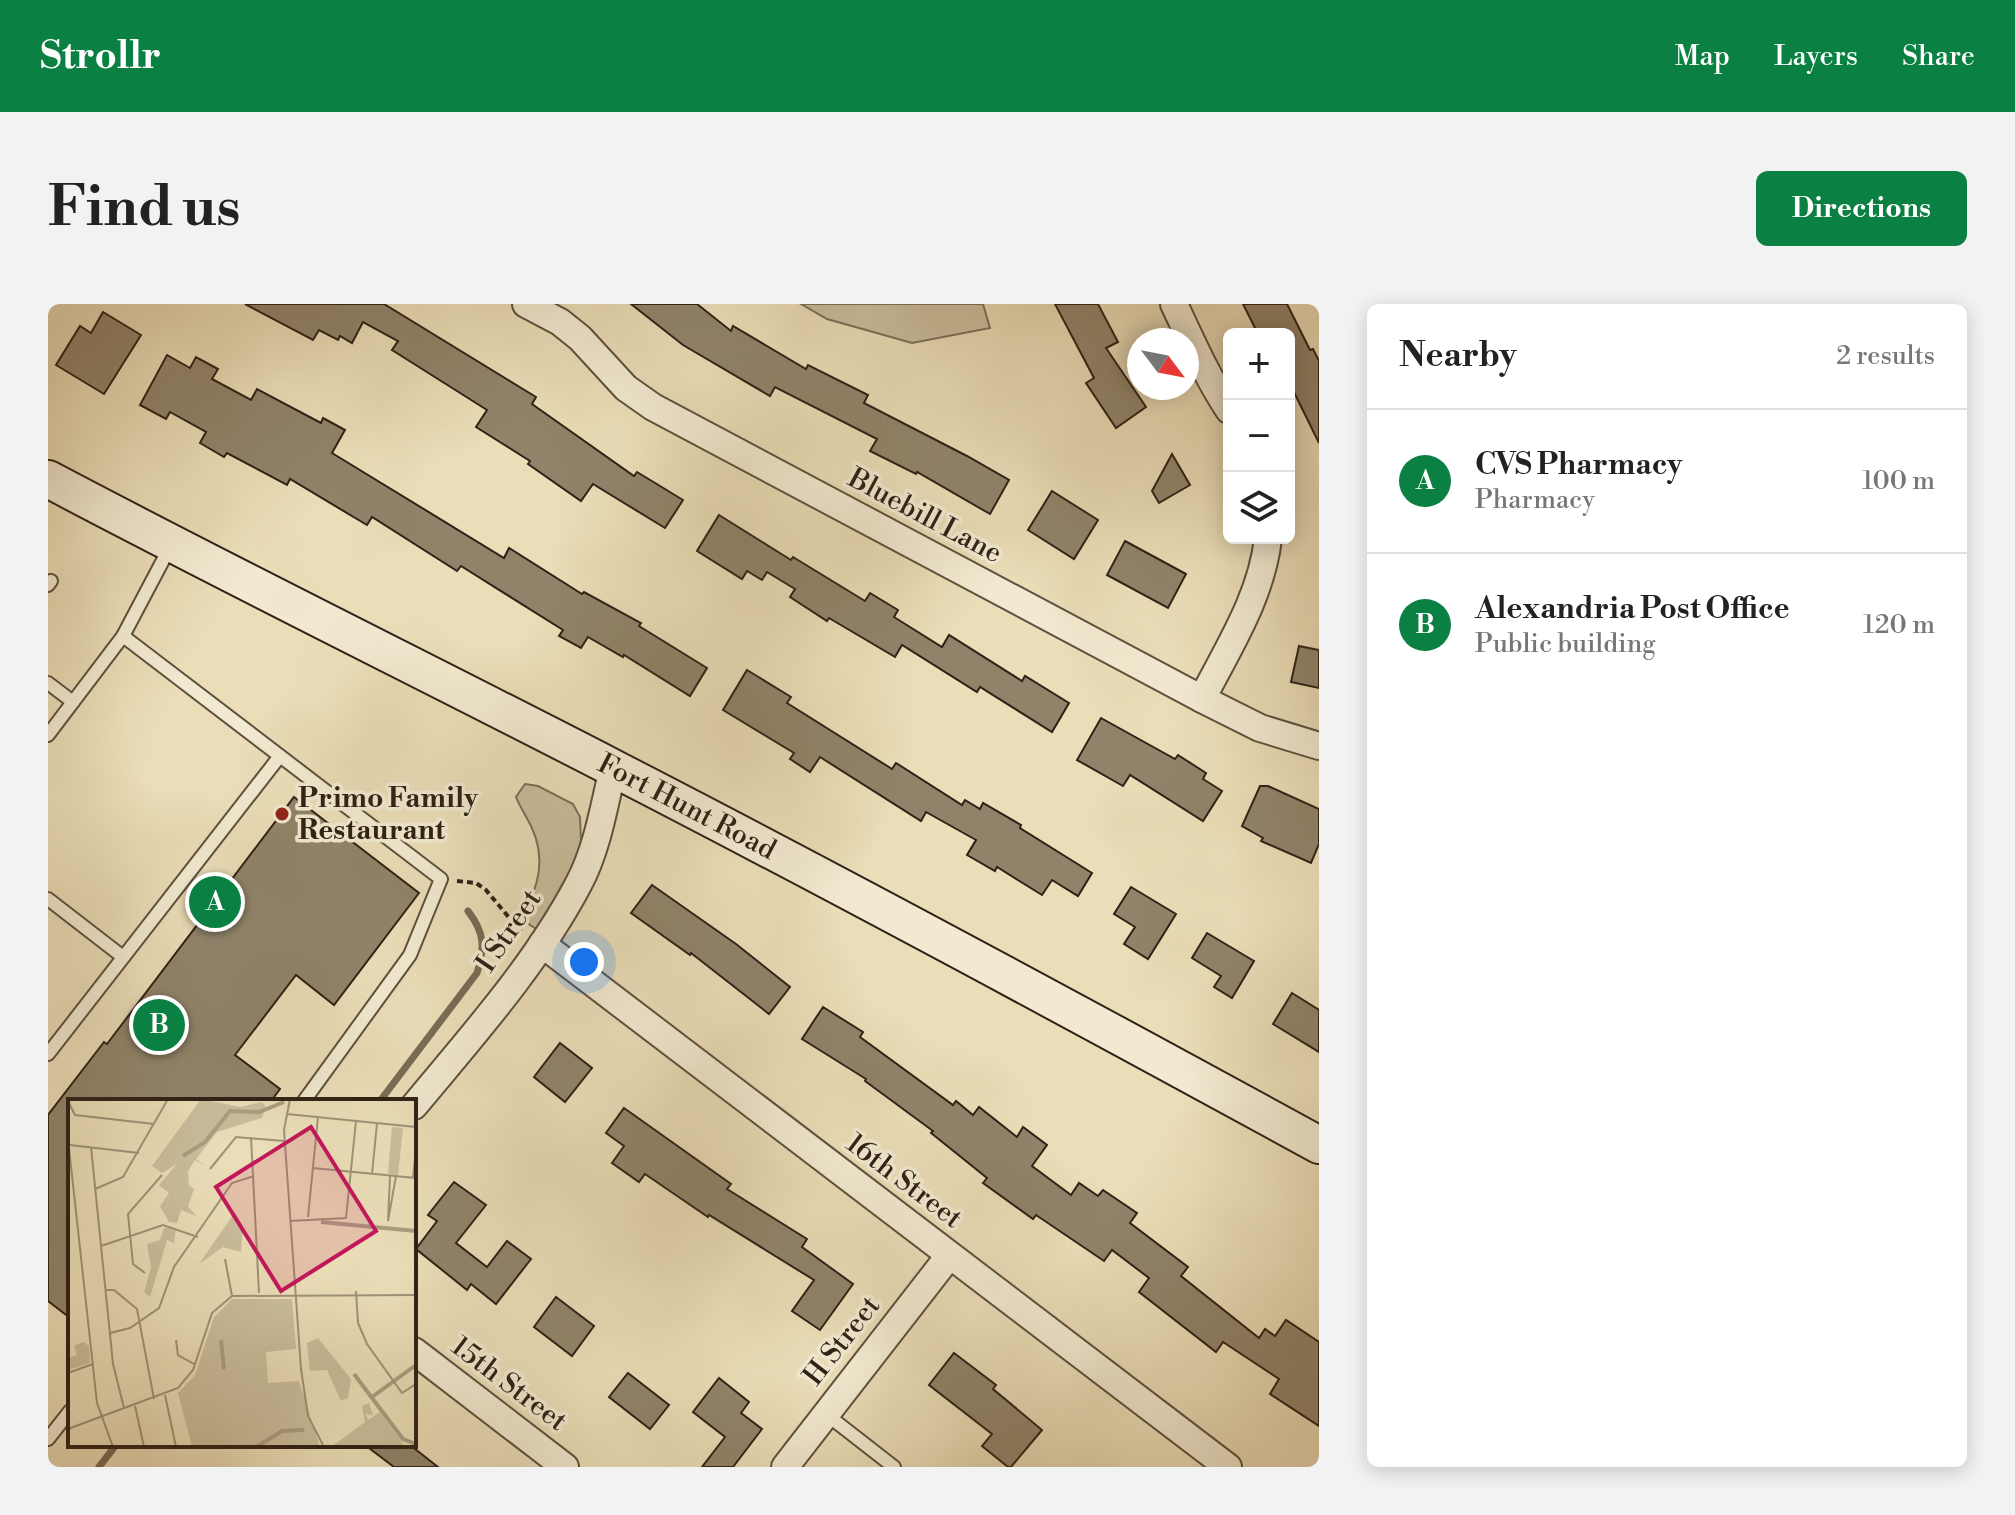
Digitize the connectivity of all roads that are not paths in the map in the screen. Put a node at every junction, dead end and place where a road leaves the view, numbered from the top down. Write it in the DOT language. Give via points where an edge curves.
graph roads {
  1 [pos="526,304"];
  2 [pos="1174,304"];
  3 [pos="1223,401"];
  4 [pos="48,479"];
  5 [pos="1267,544"];
  6 [pos="172,545"];
  7 [pos="123,636"];
  8 [pos="48,683"];
  9 [pos="1202,699"];
  10 [pos="73,702"];
  11 [pos="48,735"];
  12 [pos="1319,746"];
  13 [pos="280,756"];
  14 [pos="613,768"];
  15 [pos="48,899"];
  16 [pos="541,944"];
  17 [pos="123,957"];
  18 [pos="48,1054"];
  19 [pos="305,1099"];
  20 [pos="416,1104"];
  21 [pos="1319,1145"];
  22 [pos="949,1256"];
  23 [pos="416,1353"];
  24 [pos="68,1414"];
  25 [pos="826,1414"];
  26 [pos="48,1439"];
  27 [pos="565,1467"];
  28 [pos="785,1467"];
  29 [pos="894,1467"];
  30 [pos="1228,1467"];
  1 -- 9 [label="street, Bluebill Lane" via="580,338 626,388 653,407"];
  2 -- 3 [label="street"];
  4 -- 6 [label="main road, Fort Hunt Road"];
  5 -- 9 [label="street" via="1260,579"];
  6 -- 7 [label="lane"];
  6 -- 14 [label="main road, Fort Hunt Road"];
  7 -- 10 [label="lane"];
  7 -- 13 [label="lane"];
  8 -- 10 [label="lane"];
  9 -- 12 [label="street, Bluebill Lane" via="1260,728"];
  10 -- 11 [label="lane"];
  13 -- 17 [label="lane"];
  13 -- 19 [label="lane" via="441,879 410,955"];
  14 -- 16 [label="street, I Street" via="595,844 579,884"];
  14 -- 21 [label="main road, Fort Hunt Road"];
  15 -- 17 [label="lane"];
  16 -- 20 [label="street, I Street"];
  16 -- 22 [label="street, 16th Street"];
  17 -- 18 [label="lane"];
  22 -- 25 [label="street, H Street"];
  22 -- 30 [label="street, 16th Street"];
  23 -- 27 [label="street, 15th Street"];
  24 -- 26 [label="lane"];
  25 -- 28 [label="street, H Street"];
  25 -- 29 [label="lane"];
}
